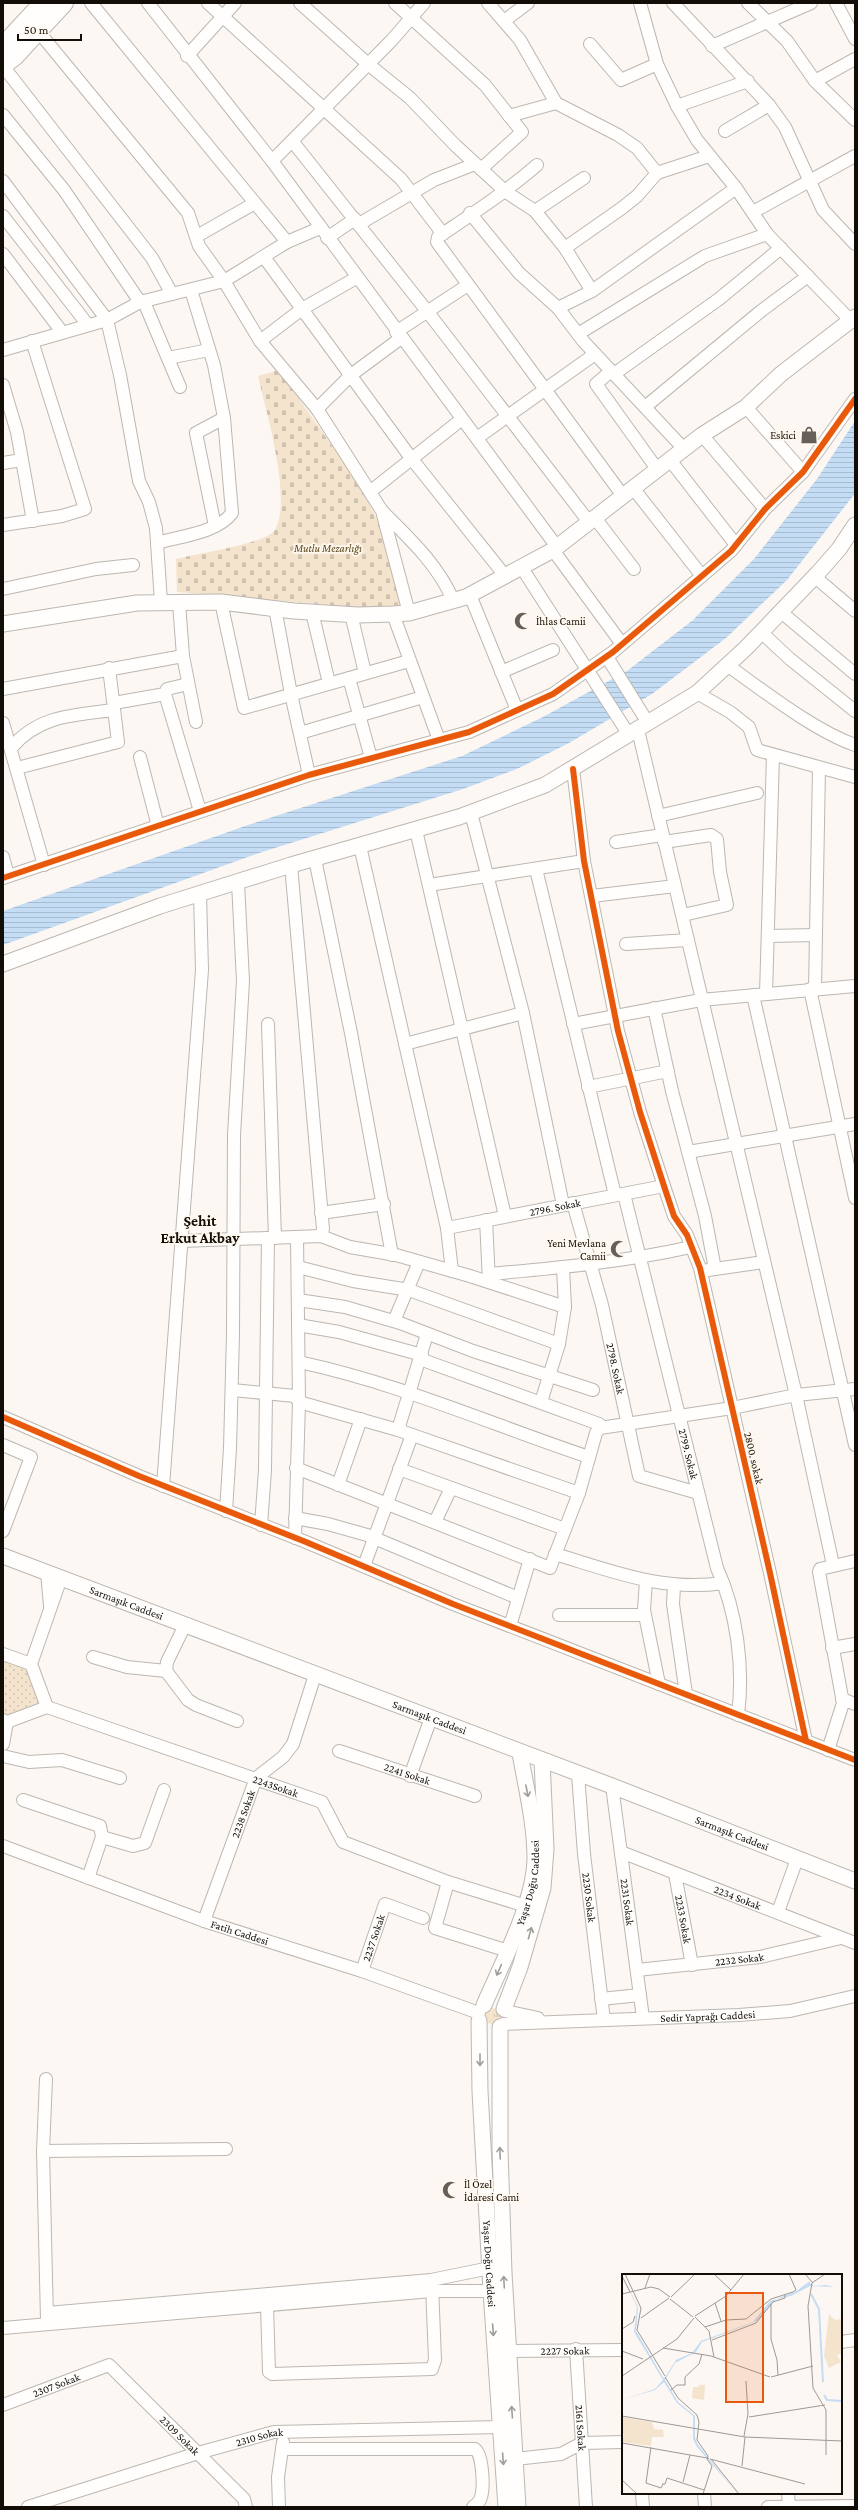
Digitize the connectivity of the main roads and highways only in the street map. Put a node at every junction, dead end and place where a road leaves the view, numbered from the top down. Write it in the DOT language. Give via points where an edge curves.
graph roads {
  1 [pos="43,3"];
  2 [pos="64,3"];
  3 [pos="6,38"];
  4 [pos="3,66"];
  5 [pos="853,319"];
  6 [pos="853,534"];
  7 [pos="3,624"];
  8 [pos="3,964"];
  9 [pos="3,1556"];
  10 [pos="520,1753"];
  11 [pos="542,1760"];
  12 [pos="855,1881"];
  13 [pos="481,2013"];
  14 [pos="503,2018"];
  15 [pos="506,2507"];
  16 [pos="518,2507"];
  1 -- 3 [label="highway"];
  2 -- 4 [label="highway"];
  5 -- 7 [label="main road" via="781,374 746,407 702,435 555,548 470,595 409,613 393,614 312,612 221,602 161,602 137,603"];
  6 -- 8 [label="main road" via="781,612 697,693 545,785 471,813 160,906"];
  9 -- 10 [label="main road, Sarmaşık Caddesi"];
  10 -- 11 [label="main road, Sarmaşık Caddesi"];
  10 -- 13 [label="main road, Yaşar Doğu Caddesi, one-way" via="534,1833 535,1860 526,1906"];
  11 -- 12 [label="main road, Sarmaşık Caddesi"];
  14 -- 11 [label="main road, Yaşar Doğu Caddesi, one-way" via="543,1888 546,1849"];
  13 -- 14 [label="main road" via="495,2003"];
  13 -- 14 [label="main road" via="488,2029"];
  13 -- 15 [label="main road, Yaşar Doğu Caddesi, one-way" via="480,2091"];
  16 -- 14 [label="main road, Yaşar Doğu Caddesi, one-way" via="508,2351 500,2149"];
}
